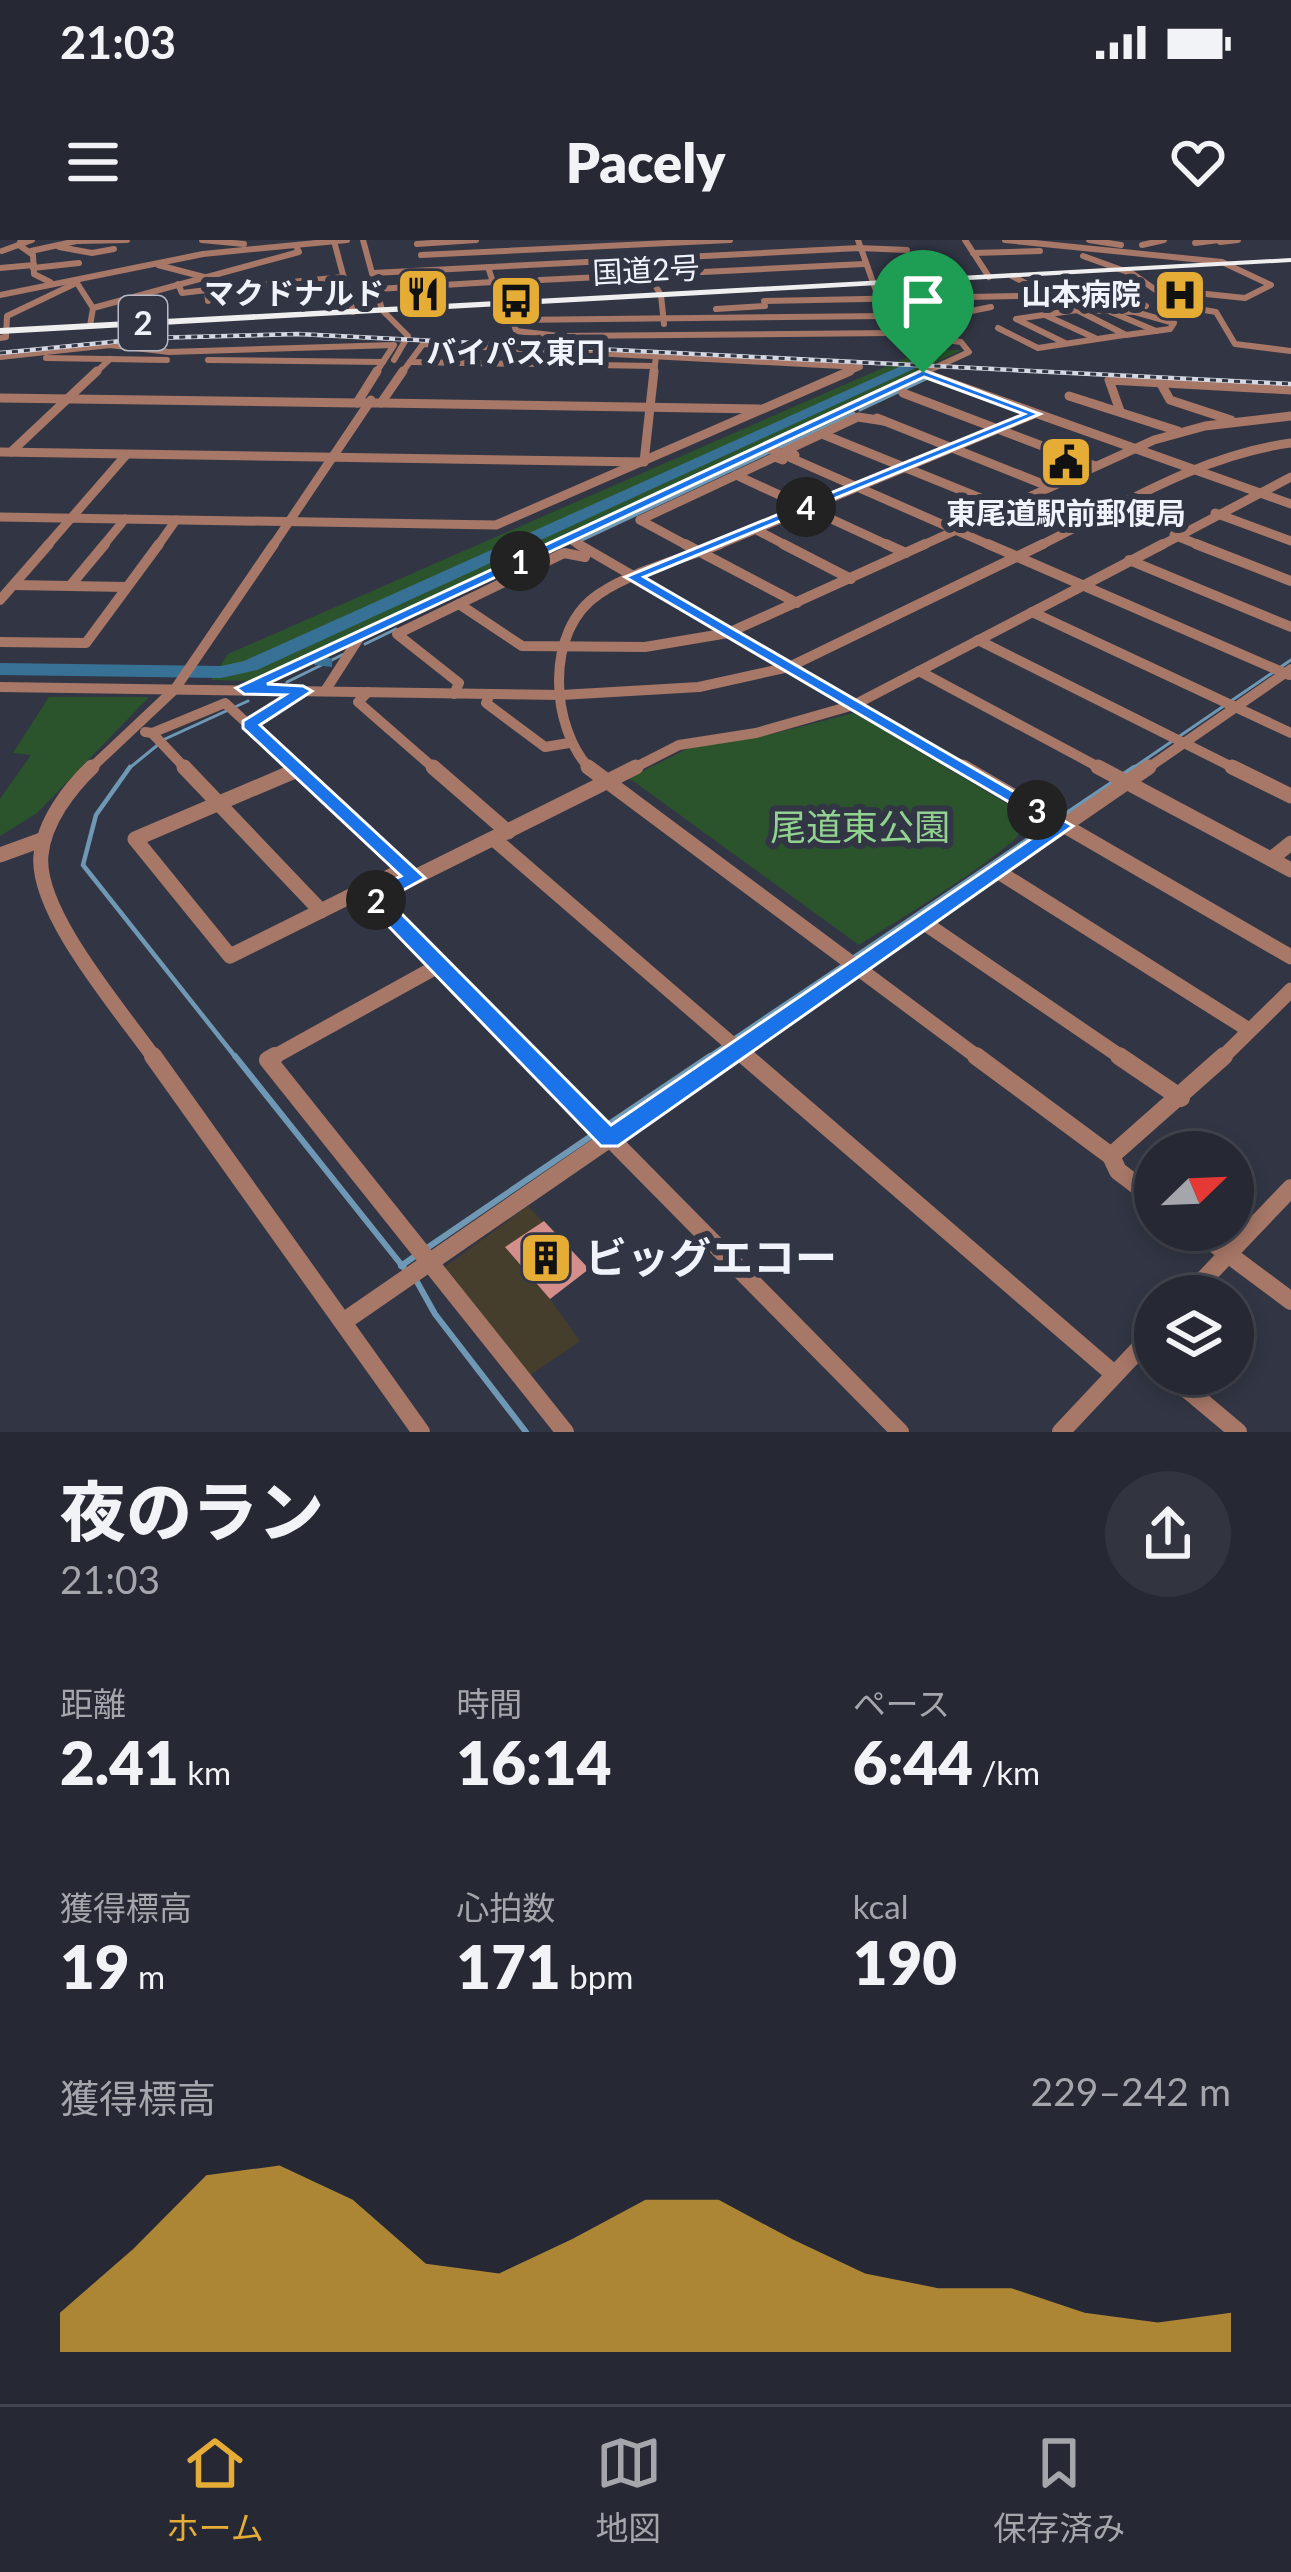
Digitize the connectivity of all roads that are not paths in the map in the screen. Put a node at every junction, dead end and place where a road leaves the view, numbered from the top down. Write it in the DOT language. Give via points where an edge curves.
graph roads {
  1 [pos="32,240"];
  2 [pos="127,240"];
  3 [pos="202,240"];
  4 [pos="347,240"];
  5 [pos="363,240"];
  6 [pos="476,240"];
  7 [pos="526,240"];
  8 [pos="714,240"];
  9 [pos="730,240"];
  10 [pos="753,240"];
  11 [pos="797,240"];
  12 [pos="965,240"];
  13 [pos="1005,240"];
  14 [pos="1018,240"];
  15 [pos="1034,240"];
  16 [pos="1164,240"];
  17 [pos="1238,240"];
  18 [pos="20,241"];
  19 [pos="80,241"];
  20 [pos="334,241"];
  21 [pos="1194,241"];
  22 [pos="1220,241"];
  23 [pos="312,242"];
  24 [pos="417,242"];
  25 [pos="630,243"];
  26 [pos="1092,244"];
  27 [pos="296,245"];
  28 [pos="59,247"];
  29 [pos="113,249"];
  30 [pos="258,249"];
  31 [pos="1132,249"];
  32 [pos="531,250"];
  33 [pos="1076,250"];
  34 [pos="2,251"];
  35 [pos="801,251"];
  36 [pos="861,252"];
  37 [pos="755,253"];
  38 [pos="973,253"];
  39 [pos="421,255"];
  40 [pos="906,255"];
  41 [pos="1196,258"];
  42 [pos="230,259"];
  43 [pos="639,259"];
  44 [pos="1291,260"];
  45 [pos="33,261"];
  46 [pos="79,263"];
  47 [pos="156,264"];
  48 [pos="1227,264"];
  49 [pos="250,265"];
  50 [pos="536,265"];
  51 [pos="0,267"];
  52 [pos="488,267"];
  53 [pos="759,269"];
  54 [pos="1123,269"];
  55 [pos="427,270"];
  56 [pos="373,273"];
  57 [pos="193,274"];
  58 [pos="649,274"];
  59 [pos="89,276"];
  60 [pos="1012,276"];
  61 [pos="204,277"];
  62 [pos="344,277"];
  63 [pos="989,277"];
  64 [pos="541,280"];
  65 [pos="50,282"];
  66 [pos="77,283"];
  67 [pos="873,283"];
  68 [pos="156,284"];
  69 [pos="180,289"];
  70 [pos="377,289"];
  71 [pos="761,289"];
  72 [pos="207,290"];
  73 [pos="1158,290"];
  74 [pos="195,292"];
  75 [pos="0,295"];
  76 [pos="661,295"];
  77 [pos="1048,295"];
  78 [pos="975,299"];
  79 [pos="208,301"];
  80 [pos="546,301"];
  81 [pos="879,301"];
  82 [pos="508,304"];
  83 [pos="764,304"];
  84 [pos="0,305"];
  85 [pos="182,305"];
  86 [pos="196,305"];
  87 [pos="1174,305"];
  88 [pos="1100,306"];
  89 [pos="964,307"];
  90 [pos="991,307"];
  91 [pos="93,308"];
  92 [pos="1068,309"];
  93 [pos="16,310"];
  94 [pos="390,310"];
  95 [pos="974,310"];
  96 [pos="352,312"];
  97 [pos="1042,313"];
  98 [pos="663,315"];
  99 [pos="951,315"];
  100 [pos="285,316"];
  101 [pos="884,316"];
  102 [pos="767,317"];
  103 [pos="512,320"];
  104 [pos="1022,323"];
  105 [pos="90,326"];
  106 [pos="1156,332"];
  107 [pos="2,333"];
  108 [pos="892,333"];
  109 [pos="940,333"];
  110 [pos="769,334"];
  111 [pos="917,334"];
  112 [pos="665,335"];
  113 [pos="1126,335"];
  114 [pos="1095,338"];
  115 [pos="961,342"];
  116 [pos="1065,343"];
  117 [pos="1291,351"];
  118 [pos="966,353"];
  119 [pos="2,356"];
  120 [pos="982,356"];
  121 [pos="110,359"];
  122 [pos="655,361"];
  123 [pos="382,362"];
  124 [pos="410,362"];
  125 [pos="923,373"];
  126 [pos="1160,382"];
  127 [pos="1291,390"];
  128 [pos="976,392"];
  129 [pos="1069,396"];
  130 [pos="0,398"];
  131 [pos="68,399"];
  132 [pos="370,401"];
  133 [pos="648,407"];
  134 [pos="849,407"];
  135 [pos="764,409"];
  136 [pos="1120,411"];
  137 [pos="1034,414"];
  138 [pos="1291,416"];
  139 [pos="884,421"];
  140 [pos="1235,421"];
  141 [pos="996,429"];
  142 [pos="1178,431"];
  143 [pos="822,434"];
  144 [pos="1291,443"];
  145 [pos="766,447"];
  146 [pos="952,448"];
  147 [pos="1134,449"];
  148 [pos="6,452"];
  149 [pos="127,454"];
  150 [pos="332,457"];
  151 [pos="644,462"];
  152 [pos="802,463"];
  153 [pos="906,466"];
  154 [pos="1096,466"];
  155 [pos="1194,470"];
  156 [pos="736,476"];
  157 [pos="1291,477"];
  158 [pos="858,486"];
  159 [pos="1051,487"];
  160 [pos="1256,492"];
  161 [pos="1291,504"];
  162 [pos="808,506"];
  163 [pos="1005,508"];
  164 [pos="1215,513"];
  165 [pos="0,517"];
  166 [pos="72,518"];
  167 [pos="125,519"];
  168 [pos="176,520"];
  169 [pos="287,522"];
  170 [pos="753,528"];
  171 [pos="957,530"];
  172 [pos="1174,535"];
  173 [pos="568,538"];
  174 [pos="1291,541"];
  175 [pos="699,550"];
  176 [pos="906,553"];
  177 [pos="596,556"];
  178 [pos="1018,556"];
  179 [pos="1129,560"];
  180 [pos="633,577"];
  181 [pos="851,579"];
  182 [pos="1291,581"];
  183 [pos="1082,584"];
  184 [pos="70,586"];
  185 [pos="126,587"];
  186 [pos="5,593"];
  187 [pos="797,603"];
  188 [pos="459,604"];
  189 [pos="1033,612"];
  190 [pos="1291,627"];
  191 [pos="728,633"];
  192 [pos="361,635"];
  193 [pos="978,640"];
  194 [pos="0,642"];
  195 [pos="565,647"];
  196 [pos="789,667"];
  197 [pos="920,671"];
  198 [pos="1284,672"];
  199 [pos="177,685"];
  200 [pos="0,687"];
  201 [pos="244,688"];
  202 [pos="303,691"];
  203 [pos="325,691"];
  204 [pos="368,692"];
  205 [pos="454,694"];
  206 [pos="490,694"];
  207 [pos="560,694"];
  208 [pos="854,705"];
  209 [pos="1230,705"];
  210 [pos="249,725"];
  211 [pos="130,731"];
  212 [pos="1291,733"];
  213 [pos="158,739"];
  214 [pos="1180,741"];
  215 [pos="569,743"];
  216 [pos="297,770"];
  217 [pos="1122,779"];
  218 [pos="605,782"];
  219 [pos="1291,796"];
  220 [pos="219,803"];
  221 [pos="1058,822"];
  222 [pos="501,835"];
  223 [pos="44,838"];
  224 [pos="1291,843"];
  225 [pos="0,855"];
  226 [pos="1271,859"];
  227 [pos="1291,870"];
  228 [pos="997,871"];
  229 [pos="410,873"];
  230 [pos="321,911"];
  231 [pos="923,922"];
  232 [pos="1291,957"];
  233 [pos="851,964"];
  234 [pos="438,965"];
  235 [pos="1291,990"];
  236 [pos="1249,1030"];
  237 [pos="731,1045"];
  238 [pos="1180,1098"];
  239 [pos="603,1133"];
  240 [pos="1111,1156"];
  241 [pos="1134,1183"];
  242 [pos="1291,1189"];
  243 [pos="1224,1251"];
  244 [pos="1228,1254"];
  245 [pos="418,1264"];
  246 [pos="1208,1275"];
  247 [pos="1291,1301"];
  248 [pos="343,1322"];
  249 [pos="1134,1363"];
  250 [pos="1114,1374"];
  251 [pos="1194,1395"];
  252 [pos="422,1432"];
  253 [pos="565,1432"];
  254 [pos="900,1432"];
  255 [pos="1061,1432"];
  256 [pos="1238,1432"];
  1 -- 18 [label="street"];
  2 -- 19 [label="street"];
  3 -- 30 [label="street"];
  4 -- 20 [label="street"];
  5 -- 56 [label="street"];
  6 -- 24 [label="street"];
  7 -- 32 [label="street"];
  8 -- 9 [label="street"];
  8 -- 25 [label="street"];
  10 -- 37 [label="street"];
  11 -- 35 [label="street"];
  12 -- 38 [label="street"];
  13 -- 14 [label="street"];
  14 -- 15 [label="street"];
  14 -- 33 [label="street"];
  16 -- 31 [label="street"];
  17 -- 22 [label="street"];
  18 -- 34 [label="street"];
  18 -- 45 [label="street"];
  19 -- 28 [label="street"];
  20 -- 23 [label="street"];
  20 -- 62 [label="street"];
  21 -- 22 [label="street"];
  21 -- 41 [label="street"];
  23 -- 27 [label="street"];
  24 -- 39 [label="street"];
  25 -- 32 [label="street"];
  25 -- 43 [label="street"];
  26 -- 31 [label="street"];
  26 -- 33 [label="street"];
  27 -- 30 [label="street"];
  27 -- 49 [label="street" via="299,252"];
  28 -- 29 [label="street"];
  28 -- 45 [label="street"];
  30 -- 47 [label="street"];
  31 -- 33 [label="street"];
  31 -- 41 [label="street"];
  32 -- 39 [label="street"];
  32 -- 50 [label="street"];
  33 -- 38 [label="street"];
  33 -- 54 [label="street"];
  35 -- 36 [label="street"];
  35 -- 37 [label="street"];
  36 -- 40 [label="street"];
  36 -- 53 [label="street"];
  36 -- 67 [label="street"];
  37 -- 43 [label="street"];
  37 -- 53 [label="street"];
  38 -- 63 [label="street"];
  39 -- 55 [label="street"];
  41 -- 48 [label="street"];
  42 -- 49 [label="street"];
  43 -- 50 [label="street"];
  43 -- 58 [label="street"];
  44 -- 48 [label="highway, 国道2号 / 2"];
  45 -- 46 [label="street"];
  45 -- 51 [label="street"];
  45 -- 65 [label="street" via="37,276"];
  47 -- 57 [label="street"];
  47 -- 59 [label="street"];
  48 -- 54 [label="highway, 国道2号 / 2"];
  48 -- 73 [label="street" via="1271,287 1245,298"];
  49 -- 61 [label="street"];
  50 -- 52 [label="street"];
  50 -- 64 [label="street"];
  52 -- 55 [label="street"];
  52 -- 70 [label="street" via="493,282"];
  53 -- 58 [label="street"];
  53 -- 71 [label="street"];
  54 -- 60 [label="highway, 国道2号 / 2"];
  54 -- 73 [label="street"];
  55 -- 56 [label="street"];
  56 -- 70 [label="street"];
  57 -- 61 [label="street"];
  57 -- 68 [label="street"];
  58 -- 64 [label="street"];
  58 -- 76 [label="street"];
  59 -- 65 [label="street"];
  59 -- 66 [label="street"];
  60 -- 63 [label="highway, 国道2号 / 2"];
  60 -- 77 [label="street"];
  61 -- 69 [label="street"];
  61 -- 72 [label="street"];
  62 -- 72 [label="street"];
  62 -- 96 [label="street"];
  63 -- 67 [label="highway, 国道2号 / 2"];
  64 -- 80 [label="street"];
  65 -- 75 [label="street"];
  66 -- 91 [label="street"];
  66 -- 93 [label="street"];
  67 -- 71 [label="highway, 国道2号 / 2"];
  67 -- 81 [label="street"];
  69 -- 74 [label="street"];
  69 -- 85 [label="street"];
  69 -- 91 [label="street"];
  70 -- 94 [label="street"];
  71 -- 76 [label="highway, 国道2号 / 2"];
  71 -- 83 [label="street"];
  72 -- 74 [label="street"];
  72 -- 79 [label="street"];
  73 -- 87 [label="street"];
  74 -- 86 [label="street"];
  76 -- 80 [label="highway, 国道2号 / 2"];
  76 -- 98 [label="street"];
  77 -- 78 [label="street"];
  77 -- 87 [label="street"];
  77 -- 92 [label="street"];
  78 -- 81 [label="street"];
  78 -- 89 [label="street"];
  80 -- 82 [label="highway, 国道2号 / 2"];
  81 -- 83 [label="street"];
  81 -- 101 [label="street"];
  82 -- 94 [label="highway, 国道2号 / 2"];
  82 -- 103 [label="street"];
  83 -- 98 [label="street"];
  83 -- 102 [label="street"];
  84 -- 93 [label="street"];
  87 -- 117 [label="street" via="1216,312 1235,344"];
  88 -- 92 [label="street"];
  88 -- 106 [label="street"];
  88 -- 106 [label="street" via="1174,323"];
  89 -- 95 [label="street"];
  89 -- 99 [label="street"];
  90 -- 95 [label="street"];
  91 -- 105 [label="street"];
  92 -- 97 [label="street"];
  92 -- 113 [label="street"];
  93 -- 107 [label="street"];
  94 -- 96 [label="highway, 国道2号 / 2"];
  94 -- 100 [label="highway, 国道2号 / 2"];
  94 -- 132 [label="street" via="415,341"];
  95 -- 99 [label="street"];
  96 -- 100 [label="highway, 国道2号 / 2"];
  97 -- 104 [label="street" via="1016,319"];
  97 -- 114 [label="street"];
  98 -- 102 [label="street"];
  98 -- 103 [label="street"];
  98 -- 112 [label="street"];
  99 -- 109 [label="street"];
  100 -- 105 [label="highway, 国道2号 / 2"];
  101 -- 102 [label="street"];
  101 -- 108 [label="street"];
  102 -- 110 [label="street"];
  103 -- 112 [label="street" via="516,331 560,336"];
  104 -- 116 [label="street"];
  104 -- 116 [label="street" via="998,329 1038,348"];
  105 -- 107 [label="highway, 国道2号 / 2"];
  106 -- 113 [label="street"];
  108 -- 110 [label="street"];
  108 -- 115 [label="street"];
  109 -- 111 [label="street"];
  109 -- 115 [label="street"];
  110 -- 112 [label="street"];
  113 -- 114 [label="street"];
  114 -- 116 [label="street"];
  115 -- 118 [label="street"];
  118 -- 120 [label="street"];
  118 -- 125 [label="street"];
  119 -- 121 [label="street"];
  119 -- 123 [label="street" via="110,345 169,352 394,345"];
  121 -- 123 [label="street"];
  121 -- 131 [label="street"];
  122 -- 124 [label="street"];
  122 -- 124 [label="street" via="423,344"];
  122 -- 133 [label="street"];
  122 -- 135 [label="street" via="860,367"];
  123 -- 132 [label="street"];
  124 -- 132 [label="street"];
  125 -- 128 [label="street"];
  125 -- 134 [label="street"];
  126 -- 127 [label="street"];
  126 -- 136 [label="street" via="1108,380"];
  126 -- 140 [label="street" via="1170,400"];
  128 -- 137 [label="street"];
  128 -- 141 [label="street" via="932,380 903,393"];
  129 -- 136 [label="street"];
  130 -- 131 [label="street"];
  131 -- 132 [label="street"];
  131 -- 148 [label="street"];
  132 -- 133 [label="street"];
  132 -- 150 [label="street"];
  133 -- 135 [label="street"];
  133 -- 151 [label="street"];
  134 -- 139 [label="street"];
  134 -- 145 [label="street"];
  135 -- 151 [label="street"];
  136 -- 142 [label="street"];
  137 -- 141 [label="street"];
  137 -- 147 [label="street"];
  138 -- 140 [label="street"];
  139 -- 143 [label="street" via="858,417"];
  139 -- 146 [label="street"];
  140 -- 142 [label="street"];
  141 -- 146 [label="street"];
  141 -- 154 [label="street"];
  142 -- 147 [label="street"];
  143 -- 152 [label="street" via="785,451"];
  143 -- 153 [label="street"];
  144 -- 155 [label="street"];
  145 -- 152 [label="street"];
  145 -- 173 [label="street"];
  146 -- 153 [label="street"];
  146 -- 159 [label="street"];
  147 -- 154 [label="street"];
  147 -- 155 [label="street"];
  148 -- 149 [label="street"];
  149 -- 150 [label="street"];
  149 -- 166 [label="street"];
  150 -- 151 [label="street"];
  150 -- 169 [label="street"];
  151 -- 169 [label="street" via="496,524"];
  152 -- 156 [label="street" via="775,457"];
  152 -- 158 [label="street"];
  153 -- 158 [label="street"];
  153 -- 163 [label="street"];
  154 -- 159 [label="street"];
  155 -- 160 [label="street"];
  155 -- 178 [label="street"];
  156 -- 162 [label="street"];
  156 -- 175 [label="street" via="640,520"];
  157 -- 160 [label="street"];
  158 -- 162 [label="street"];
  158 -- 171 [label="street"];
  159 -- 163 [label="street"];
  160 -- 161 [label="street"];
  160 -- 164 [label="street"];
  162 -- 170 [label="street"];
  162 -- 176 [label="street"];
  163 -- 171 [label="street"];
  164 -- 172 [label="street"];
  164 -- 174 [label="street"];
  165 -- 166 [label="street"];
  166 -- 167 [label="street"];
  166 -- 186 [label="street"];
  167 -- 168 [label="street"];
  167 -- 184 [label="street"];
  168 -- 169 [label="street"];
  168 -- 185 [label="street"];
  169 -- 199 [label="street"];
  170 -- 175 [label="street"];
  170 -- 181 [label="street"];
  171 -- 176 [label="street"];
  171 -- 178 [label="street"];
  172 -- 179 [label="street"];
  172 -- 182 [label="street"];
  173 -- 177 [label="street"];
  173 -- 192 [label="street"];
  175 -- 180 [label="street"];
  175 -- 187 [label="street"];
  176 -- 181 [label="street"];
  177 -- 180 [label="street"];
  177 -- 188 [label="street" via="564,553"];
  178 -- 183 [label="street"];
  178 -- 196 [label="street"];
  179 -- 183 [label="street"];
  179 -- 190 [label="street"];
  180 -- 191 [label="street"];
  180 -- 195 [label="street" via="584,606"];
  181 -- 187 [label="street"];
  183 -- 189 [label="street"];
  183 -- 198 [label="street"];
  184 -- 185 [label="street"];
  184 -- 186 [label="street"];
  185 -- 194 [label="street" via="86,643"];
  187 -- 191 [label="street"];
  188 -- 195 [label="street" via="522,646"];
  188 -- 205 [label="street" via="397,634 459,683"];
  189 -- 193 [label="street"];
  189 -- 209 [label="street"];
  191 -- 195 [label="street" via="645,647"];
  191 -- 196 [label="street"];
  192 -- 201 [label="street"];
  192 -- 203 [label="street"];
  193 -- 197 [label="street"];
  193 -- 214 [label="street"];
  195 -- 207 [label="street"];
  196 -- 207 [label="street" via="689,690"];
  196 -- 208 [label="street"];
  197 -- 208 [label="street"];
  197 -- 217 [label="street"];
  198 -- 209 [label="street"];
  199 -- 200 [label="street"];
  199 -- 201 [label="street"];
  199 -- 211 [label="street"];
  201 -- 202 [label="street"];
  202 -- 203 [label="street"];
  202 -- 210 [label="street"];
  203 -- 204 [label="street"];
  204 -- 205 [label="street"];
  204 -- 222 [label="street" via="358,703"];
  205 -- 206 [label="street"];
  206 -- 207 [label="street"];
  206 -- 215 [label="street" via="486,703 545,747"];
  207 -- 215 [label="street"];
  208 -- 218 [label="street" via="679,745"];
  208 -- 221 [label="street"];
  209 -- 212 [label="street"];
  209 -- 214 [label="street"];
  210 -- 213 [label="street" via="216,703"];
  210 -- 216 [label="street"];
  211 -- 213 [label="street"];
  211 -- 223 [label="street" via="78,780"];
  213 -- 220 [label="street"];
  214 -- 217 [label="street"];
  214 -- 219 [label="street"];
  215 -- 218 [label="street"];
  216 -- 220 [label="street"];
  216 -- 229 [label="street"];
  217 -- 221 [label="street"];
  217 -- 226 [label="street"];
  218 -- 222 [label="street"];
  218 -- 233 [label="street"];
  220 -- 230 [label="street"];
  220 -- 230 [label="street" via="135,839 230,956"];
  221 -- 228 [label="street"];
  221 -- 232 [label="street"];
  222 -- 229 [label="street"];
  222 -- 237 [label="street"];
  223 -- 225 [label="street"];
  223 -- 248 [label="street" via="42,879 54,917"];
  224 -- 226 [label="street"];
  226 -- 227 [label="street"];
  228 -- 231 [label="street"];
  228 -- 236 [label="street"];
  229 -- 230 [label="street"];
  229 -- 234 [label="street" via="373,898"];
  231 -- 233 [label="street"];
  231 -- 238 [label="street"];
  233 -- 237 [label="street"];
  233 -- 240 [label="street"];
  234 -- 239 [label="street"];
  234 -- 245 [label="street" via="268,1060"];
  235 -- 236 [label="street"];
  236 -- 238 [label="street"];
  237 -- 239 [label="street"];
  237 -- 250 [label="street"];
  238 -- 240 [label="street"];
  239 -- 245 [label="street"];
  239 -- 254 [label="street"];
  240 -- 241 [label="street"];
  242 -- 244 [label="street"];
  243 -- 244 [label="street"];
  244 -- 246 [label="street"];
  244 -- 247 [label="street"];
  245 -- 248 [label="street"];
  245 -- 253 [label="street"];
  248 -- 252 [label="street"];
  249 -- 250 [label="street"];
  250 -- 255 [label="street"];
  251 -- 256 [label="street"];
}
